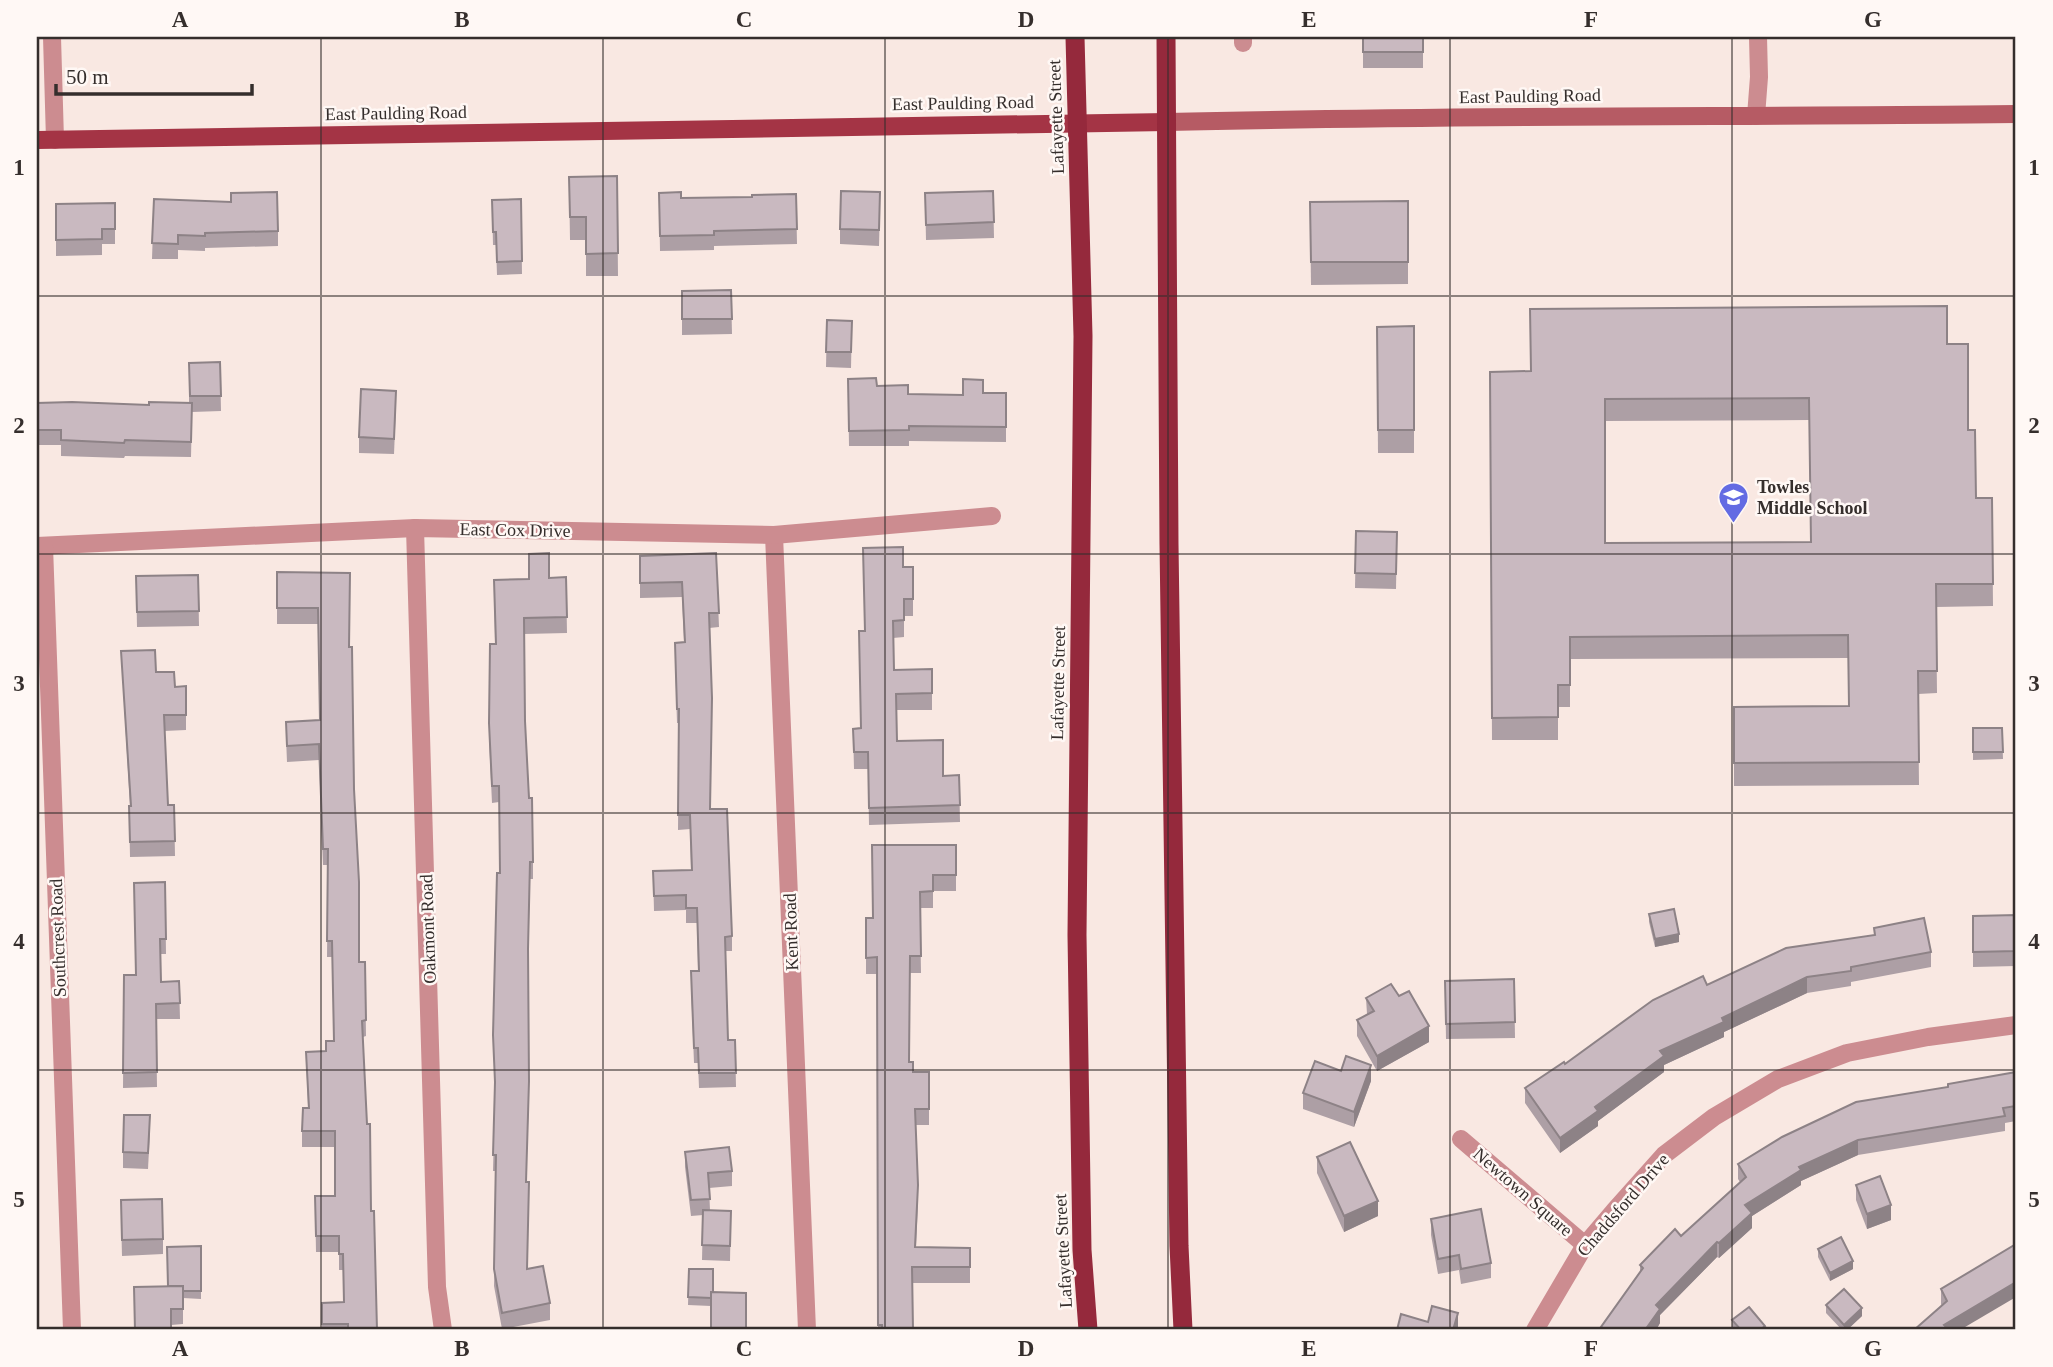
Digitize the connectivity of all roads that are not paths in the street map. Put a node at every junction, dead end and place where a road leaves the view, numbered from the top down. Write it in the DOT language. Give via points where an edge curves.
graph roads {
  1 [pos="52,37"];
  2 [pos="1074,37"];
  3 [pos="1166,37"];
  4 [pos="1758,37"];
  5 [pos="2016,114"];
  6 [pos="1756,116"];
  7 [pos="1076,122"];
  8 [pos="1167,122"];
  9 [pos="37,140"];
  10 [pos="55,140"];
  11 [pos="992,516"];
  12 [pos="415,528"];
  13 [pos="774,535"];
  14 [pos="40,546"];
  15 [pos="2016,1025"];
  16 [pos="1461,1139"];
  17 [pos="1585,1245"];
  18 [pos="72,1330"];
  19 [pos="443,1330"];
  20 [pos="807,1330"];
  21 [pos="1088,1330"];
  22 [pos="1184,1330"];
  23 [pos="1535,1330"];
  1 -- 10 [label="street"];
  2 -- 7 [label="highway, Lafayette Street"];
  3 -- 8 [label="highway"];
  4 -- 6 [label="street"];
  5 -- 6 [label="main road, East Paulding Road"];
  6 -- 8 [label="main road, East Paulding Road"];
  7 -- 8 [label="main road, East Paulding Road"];
  7 -- 10 [label="main road, East Paulding Road"];
  7 -- 21 [label="highway, Lafayette Street" via="1083,336 1077,935 1082,1250"];
  8 -- 22 [label="highway" via="1179,1246"];
  9 -- 10 [label="main road, East Paulding Road"];
  11 -- 13 [label="street, East Cox Drive"];
  12 -- 13 [label="street, East Cox Drive"];
  12 -- 14 [label="street, East Cox Drive"];
  12 -- 19 [label="street, Oakmont Road" via="436,1273"];
  13 -- 20 [label="street, Kent Road"];
  14 -- 18 [label="street, Southcrest Road"];
  15 -- 17 [label="street, Chaddsford Drive" via="1847,1053 1778,1080 1714,1117 1664,1155"];
  16 -- 17 [label="street, Newtown Square"];
  17 -- 23 [label="street, Chaddsford Drive"];
}
